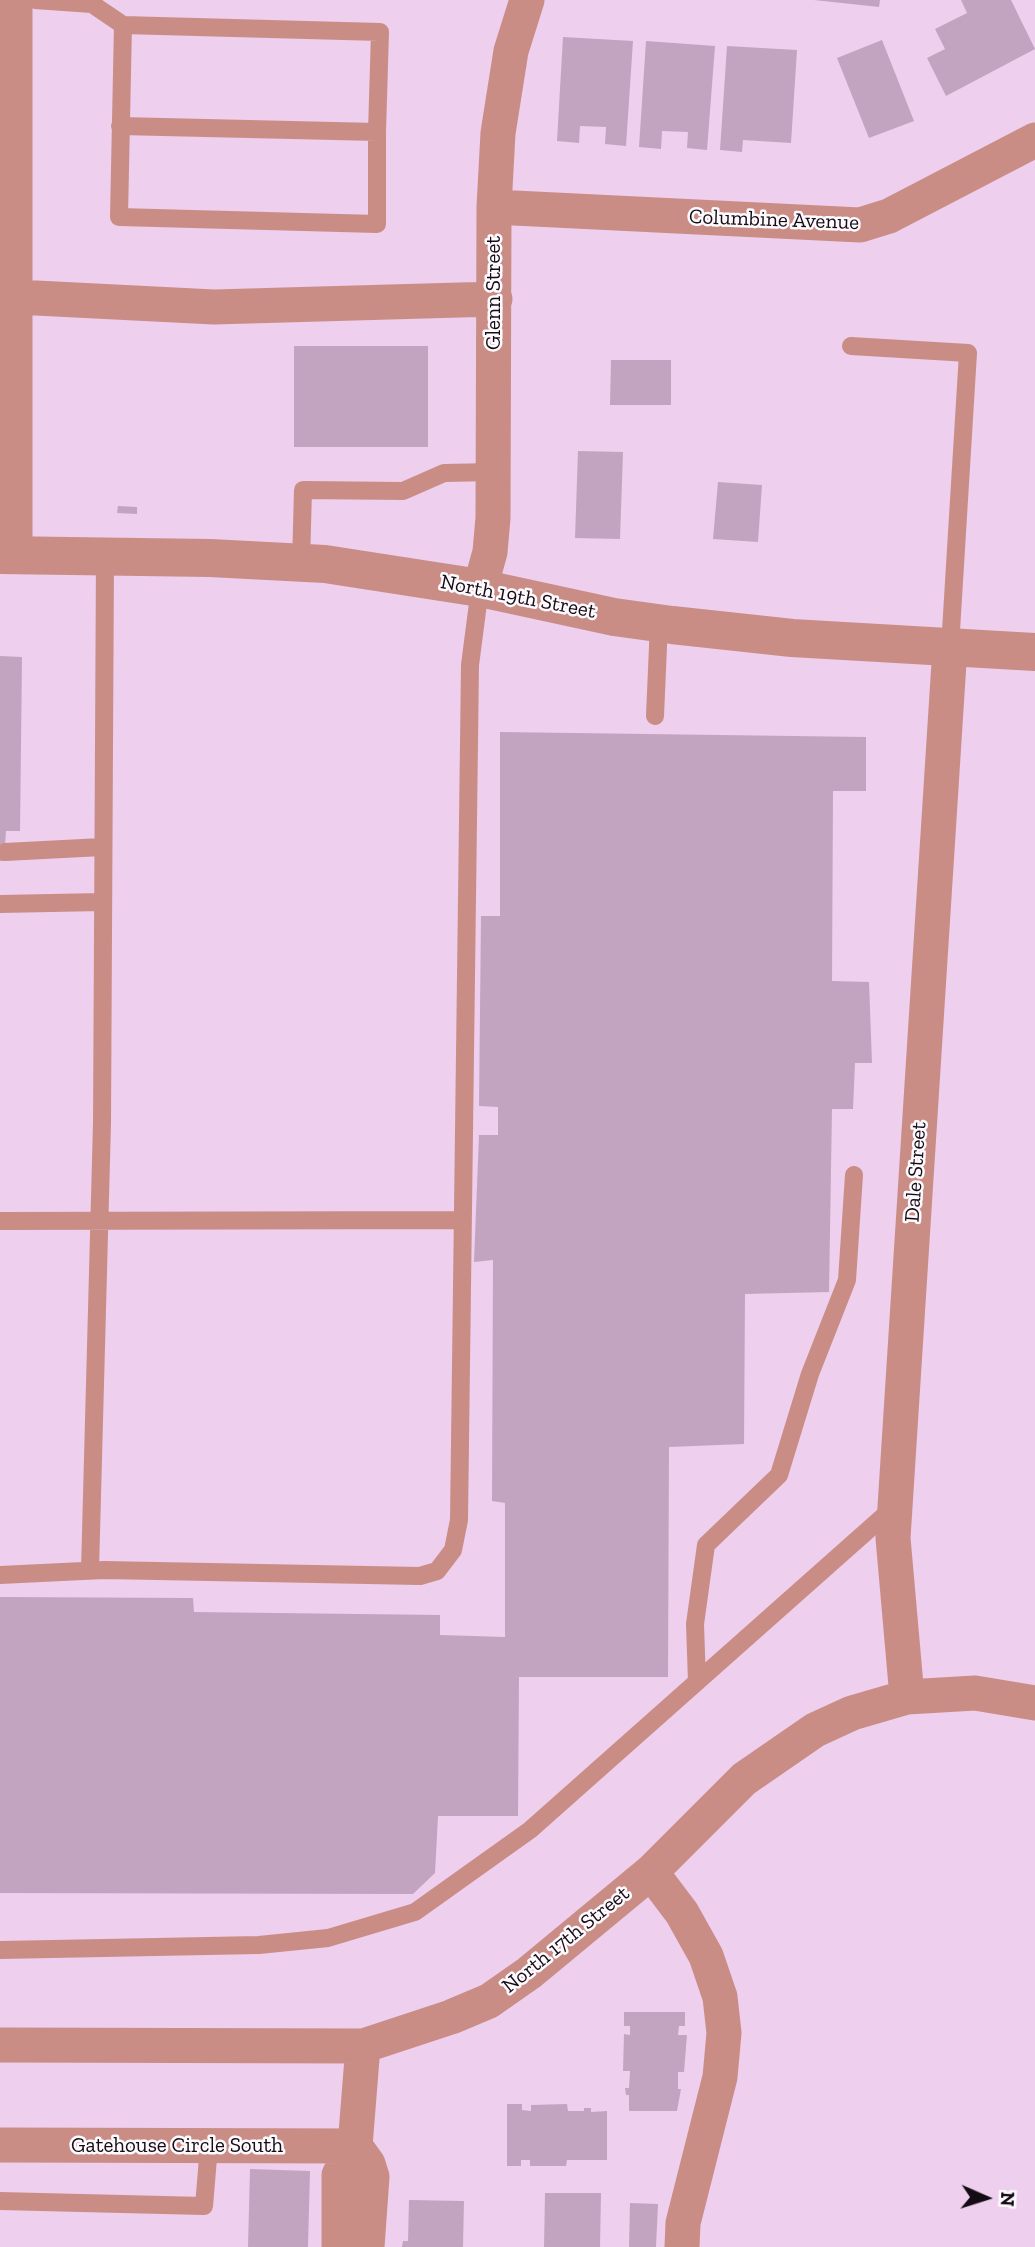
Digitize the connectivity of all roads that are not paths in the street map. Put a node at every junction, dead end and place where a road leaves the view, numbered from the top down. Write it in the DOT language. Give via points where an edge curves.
graph roads {
  1 [pos="15,0"];
  2 [pos="35,0"];
  3 [pos="527,0"];
  4 [pos="123,25"];
  5 [pos="120,126"];
  6 [pos="377,132"];
  7 [pos="1035,140"];
  8 [pos="494,207"];
  9 [pos="16,297"];
  10 [pos="495,299"];
  11 [pos="851,346"];
  12 [pos="494,472"];
  13 [pos="8,555"];
  14 [pos="105,557"];
  15 [pos="301,562"];
  16 [pos="480,588"];
  17 [pos="659,623"];
  18 [pos="950,647"];
  19 [pos="1035,652"];
  20 [pos="655,716"];
  21 [pos="102,848"];
  22 [pos="5,852"];
  23 [pos="102,902"];
  24 [pos="0,904"];
  25 [pos="854,1175"];
  26 [pos="462,1220"];
  27 [pos="0,1221"];
  28 [pos="100,1221"];
  29 [pos="894,1507"];
  30 [pos="90,1570"];
  31 [pos="0,1575"];
  32 [pos="697,1682"];
  33 [pos="907,1697"];
  34 [pos="1035,1703"];
  35 [pos="651,1872"];
  36 [pos="0,1950"];
  37 [pos="0,2045"];
  38 [pos="363,2046"];
  39 [pos="0,2145"];
  40 [pos="209,2146"];
  41 [pos="355,2146"];
  42 [pos="0,2201"];
  43 [pos="339,2247"];
  44 [pos="367,2247"];
  45 [pos="682,2247"];
  1 -- 9 [label="street"];
  2 -- 4 [label="lane" via="92,4"];
  3 -- 8 [label="street, Glenn Street" via="503,88"];
  4 -- 5 [label="lane"];
  4 -- 6 [label="lane" via="380,32"];
  5 -- 6 [label="lane"];
  5 -- 6 [label="lane" via="118,217 377,224"];
  7 -- 8 [label="street, Columbine Avenue" via="889,216 860,225"];
  8 -- 10 [label="street, Glenn Street"];
  9 -- 10 [label="street" via="214,307"];
  9 -- 13 [label="street"];
  10 -- 12 [label="street, Glenn Street"];
  11 -- 18 [label="lane" via="968,354"];
  12 -- 15 [label="lane" via="444,473 403,491 303,490"];
  12 -- 16 [label="street, Glenn Street" via="490,552"];
  13 -- 14 [label="street, North 19th Street"];
  14 -- 15 [label="street, North 19th Street"];
  14 -- 21 [label="lane"];
  15 -- 16 [label="street, North 19th Street"];
  16 -- 17 [label="street, North 19th Street"];
  16 -- 26 [label="lane" via="470,665"];
  17 -- 18 [label="street, North 19th Street" via="792,638"];
  17 -- 20 [label="lane"];
  18 -- 19 [label="street, North 19th Street"];
  18 -- 29 [label="street, Dale Street"];
  21 -- 22 [label="lane"];
  21 -- 23 [label="lane"];
  23 -- 24 [label="lane"];
  23 -- 28 [label="lane"];
  25 -- 32 [label="lane" via="847,1280 810,1374 779,1475 706,1545 695,1624"];
  26 -- 28 [label="lane"];
  26 -- 30 [label="lane" via="459,1520 453,1550 437,1571 420,1576"];
  27 -- 28 [label="lane"];
  28 -- 30 [label="lane"];
  29 -- 32 [label="lane"];
  29 -- 33 [label="street, Dale Street" via="897,1605"];
  30 -- 31 [label="lane"];
  32 -- 36 [label="lane" via="530,1830 415,1912 328,1938 259,1945"];
  33 -- 34 [label="street, North 17th Street" via="975,1693"];
  33 -- 35 [label="street, North 17th Street" via="852,1713 815,1730 744,1779"];
  35 -- 38 [label="street, North 17th Street" via="489,2001"];
  35 -- 45 [label="street" via="706,1956 720,1997 724,2033 720,2077 683,2223"];
  37 -- 38 [label="street, North 17th Street"];
  38 -- 41 [label="street"];
  39 -- 40 [label="street, Gatehouse Circle South"];
  40 -- 41 [label="street, Gatehouse Circle South"];
  40 -- 42 [label="lane" via="204,2206"];
  41 -- 43 [label="street" via="339,2175"];
  41 -- 44 [label="street" via="372,2177"];
}
